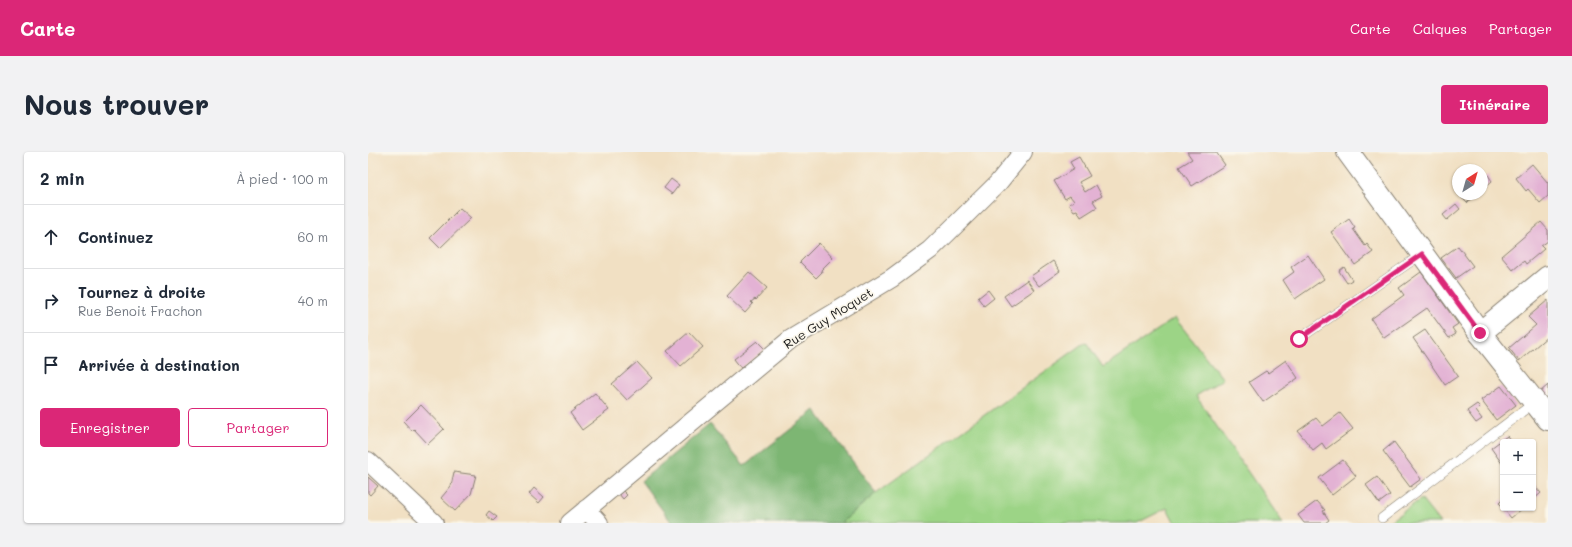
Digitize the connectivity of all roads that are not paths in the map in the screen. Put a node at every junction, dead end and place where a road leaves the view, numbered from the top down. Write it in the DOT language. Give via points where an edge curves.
graph roads {
  1 [pos="1022,152"];
  2 [pos="1348,152"];
  3 [pos="1422,254"];
  4 [pos="1548,277"];
  5 [pos="1480,333"];
  6 [pos="1299,339"];
  7 [pos="1535,402"];
  8 [pos="1548,419"];
  9 [pos="368,460"];
  10 [pos="586,509"];
  11 [pos="1382,518"];
  12 [pos="434,523"];
  13 [pos="570,523"];
  14 [pos="598,523"];
  1 -- 10 [label="street, Rue Guy Moquet" via="998,183 930,250 892,278 791,339"];
  2 -- 3 [label="main road"];
  3 -- 5 [label="main road"];
  3 -- 6 [label="lane"];
  4 -- 5 [label="main road"];
  5 -- 7 [label="main road"];
  7 -- 8 [label="main road"];
  7 -- 11 [label="lane"];
  9 -- 12 [label="street"];
  10 -- 13 [label="street, Rue Guy Moquet"];
  10 -- 14 [label="street"];
}
